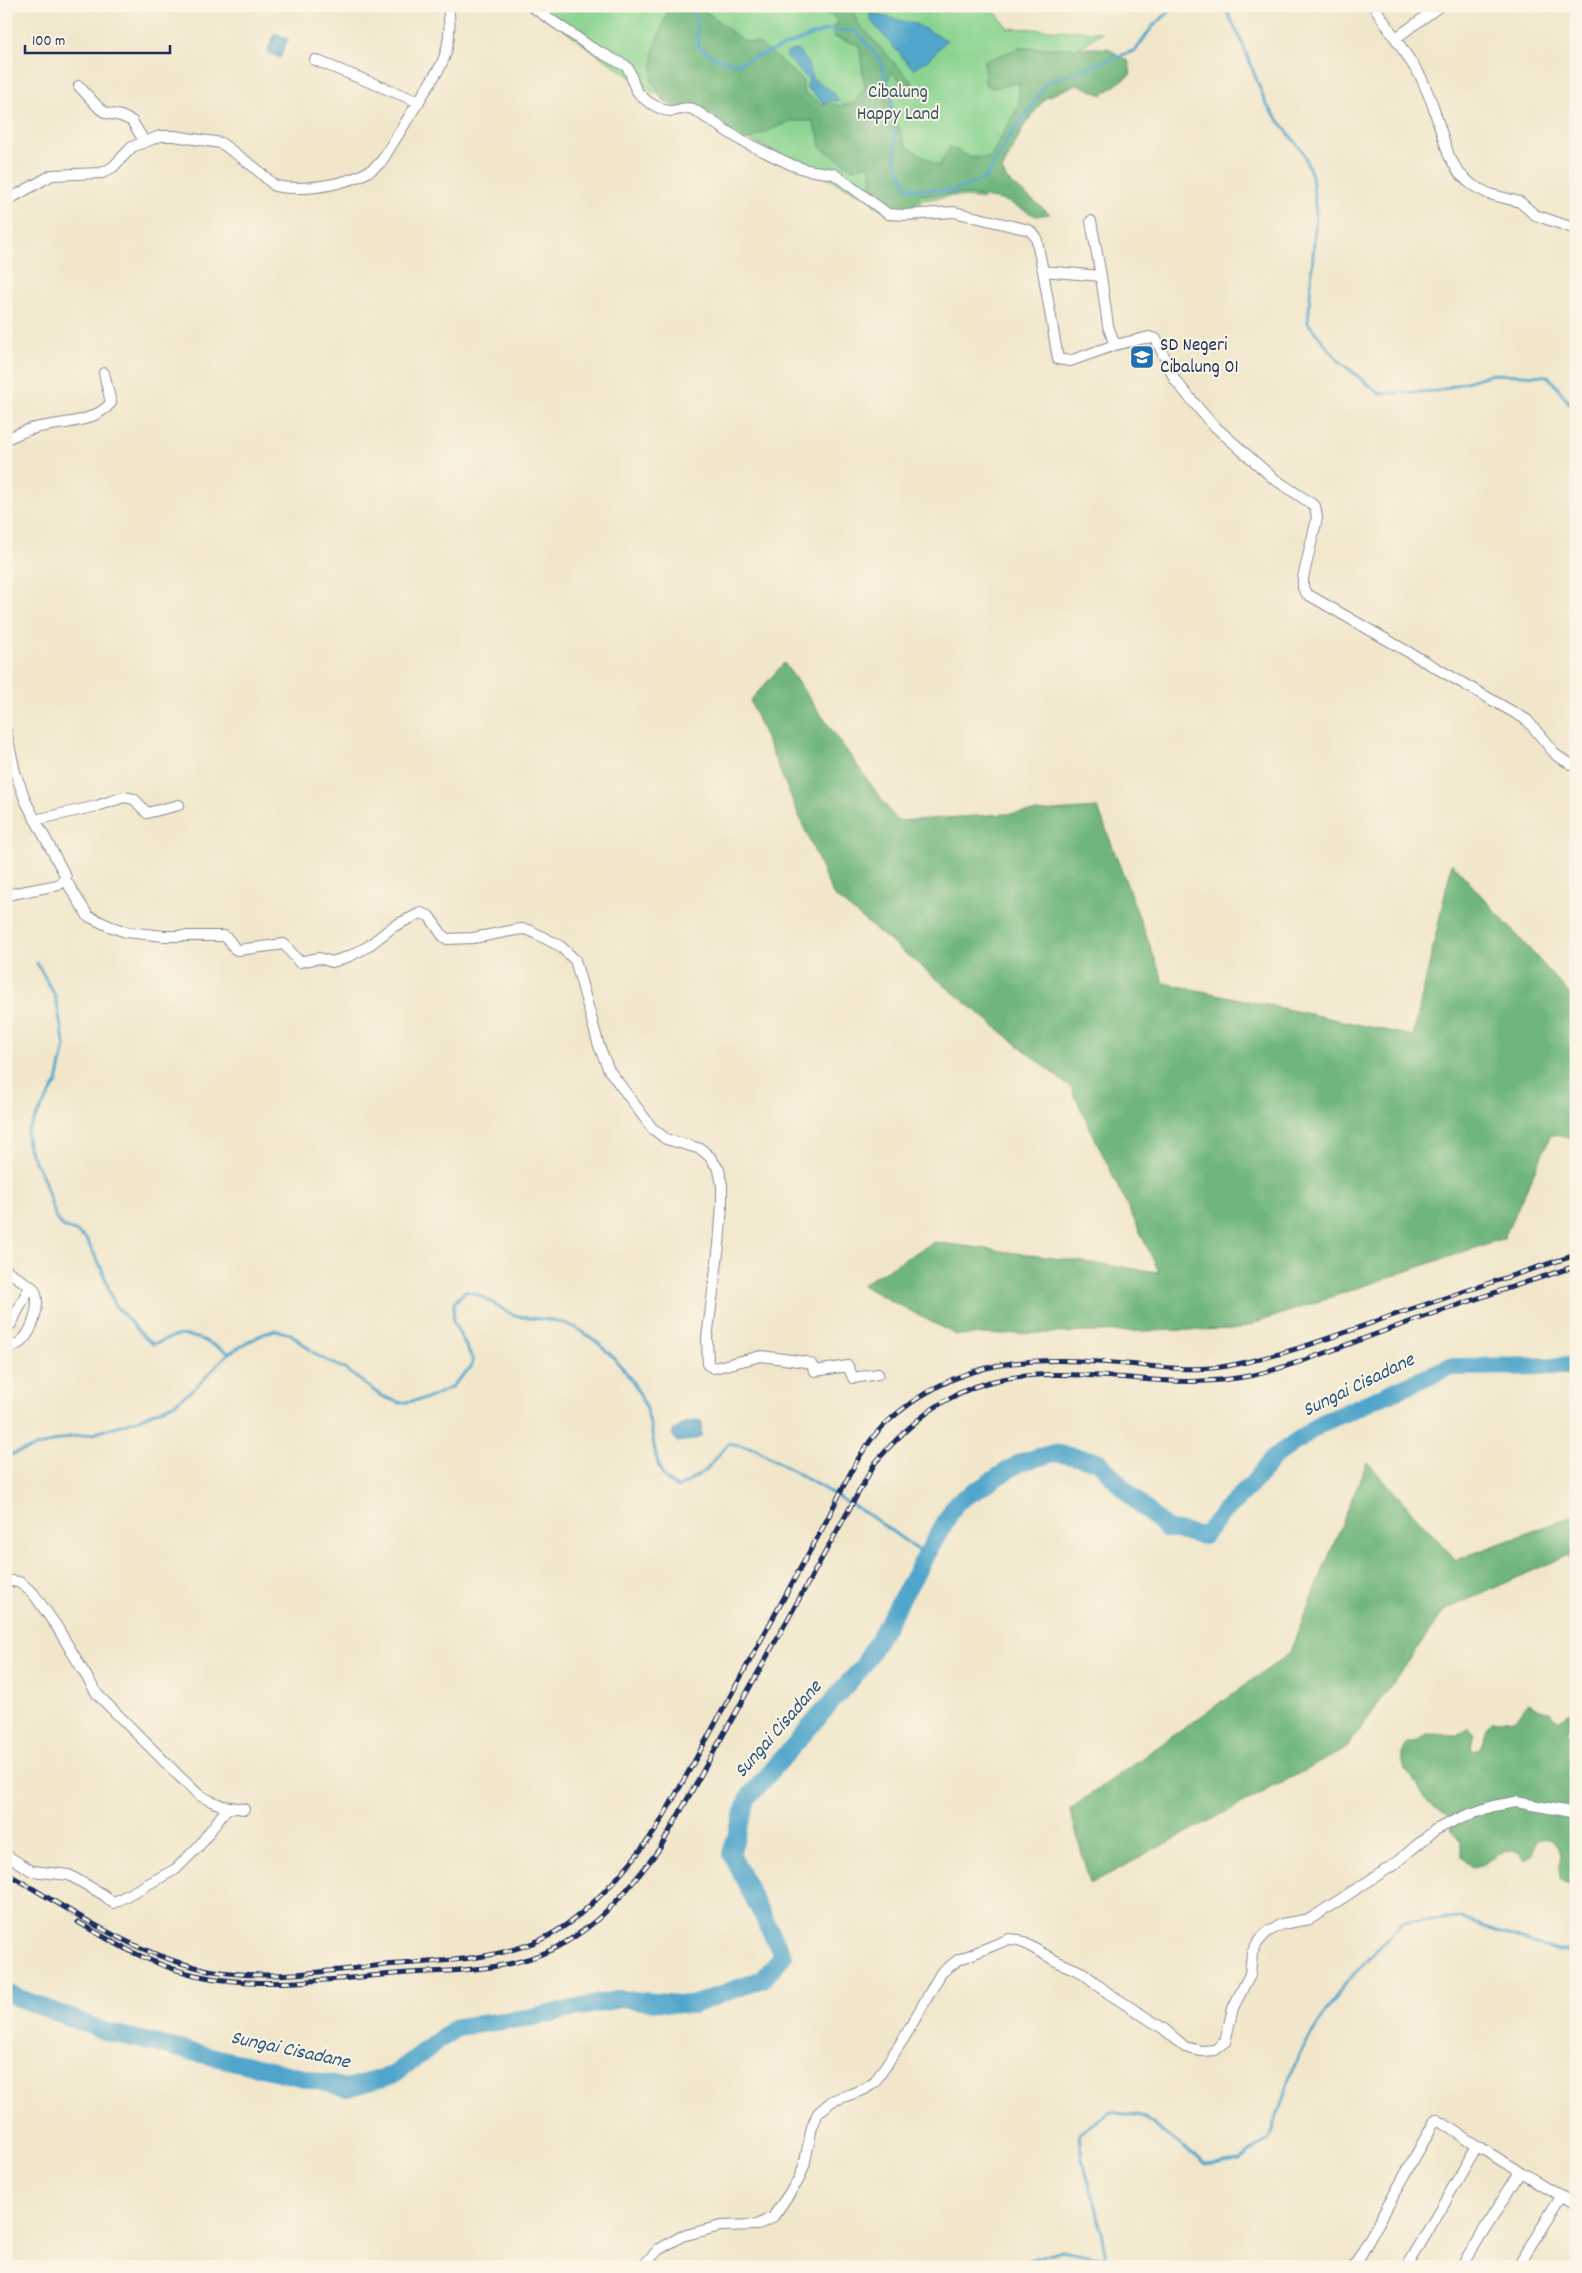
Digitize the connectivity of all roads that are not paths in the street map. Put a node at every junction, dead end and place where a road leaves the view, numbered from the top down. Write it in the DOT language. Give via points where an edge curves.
graph roads {
  1 [pos="448,6"];
  2 [pos="531,6"];
  3 [pos="1374,6"];
  4 [pos="1440,6"];
  5 [pos="1396,38"];
  6 [pos="315,60"];
  7 [pos="79,86"];
  8 [pos="419,102"];
  9 [pos="144,141"];
  10 [pos="6,201"];
  11 [pos="1091,221"];
  12 [pos="1576,228"];
  13 [pos="1043,271"];
  14 [pos="1101,276"];
  15 [pos="1115,345"];
  16 [pos="104,373"];
  17 [pos="6,439"];
  18 [pos="6,730"];
  19 [pos="1576,768"];
  20 [pos="179,805"];
  21 [pos="35,820"];
  22 [pos="65,879"];
  23 [pos="6,895"];
  24 [pos="6,1270"];
  25 [pos="30,1286"];
  26 [pos="6,1327"];
  27 [pos="6,1349"];
  28 [pos="878,1374"];
  29 [pos="6,1580"];
  30 [pos="228,1807"];
  31 [pos="244,1809"];
  32 [pos="1576,1813"];
  33 [pos="6,1855"];
  34 [pos="1477,2146"];
  35 [pos="1520,2172"];
  36 [pos="1561,2197"];
  37 [pos="1576,2205"];
  38 [pos="642,2267"];
  39 [pos="1354,2267"];
  40 [pos="1407,2267"];
  41 [pos="1461,2267"];
  42 [pos="1516,2267"];
  1 -- 8 [label="street" via="450,30 446,52"];
  2 -- 13 [label="street" via="596,51 626,66 639,93 660,108 669,111 693,109 742,141 792,165 831,173 888,214 954,212 1032,231"];
  3 -- 5 [label="street"];
  4 -- 5 [label="street"];
  5 -- 12 [label="street" via="1425,85 1449,156 1459,173 1488,194 1520,202 1528,212"];
  6 -- 8 [label="street"];
  7 -- 9 [label="street" via="106,113 126,117 132,122"];
  8 -- 9 [label="street" via="379,165 335,184 275,186 221,143 174,136 156,136"];
  9 -- 10 [label="street" via="102,173 52,175"];
  11 -- 14 [label="street"];
  13 -- 14 [label="street"];
  13 -- 15 [label="street" via="1058,359 1070,360"];
  14 -- 15 [label="street"];
  15 -- 19 [label="street" via="1149,337 1156,339 1175,380 1211,424 1269,475 1316,506 1317,518 1303,578 1307,594 1527,720 1558,756"];
  16 -- 17 [label="street" via="111,403 104,410 85,420 33,429"];
  18 -- 21 [label="street" via="15,772"];
  20 -- 21 [label="street" via="147,812 134,799 124,797"];
  21 -- 22 [label="street" via="64,870"];
  22 -- 23 [label="street" via="58,884"];
  22 -- 28 [label="street" via="88,916 109,926 126,932 165,936 224,936 238,950 281,943 289,947 299,962 319,958 332,962 346,957 421,913 428,916 447,939 473,938 520,929 529,930 560,946 575,960 599,1046 614,1078 660,1135 700,1150 710,1156 719,1170 722,1205 707,1338 708,1365 714,1368 767,1356 806,1362 812,1364 815,1371 848,1366 853,1378"];
  24 -- 25 [label="street"];
  25 -- 26 [label="street" via="11,1324"];
  25 -- 27 [label="street" via="36,1296 33,1322 20,1342"];
  29 -- 30 [label="street" via="19,1582 33,1593 105,1703 199,1795"];
  30 -- 31 [label="street"];
  30 -- 33 [label="street" via="199,1846 176,1869 113,1903 69,1875 32,1871"];
  32 -- 38 [label="street" via="1516,1802 1462,1817 1435,1830 1392,1866 1310,1918 1282,1924 1267,1932 1252,1953 1250,1974 1233,2008 1225,2042 1215,2050 1185,2047 1083,1973 1019,1940 1009,1940 958,1960 941,1973 875,2082 832,2101 818,2113 798,2181 773,2217 757,2225 721,2226 682,2236 658,2250"];
  34 -- 35 [label="street"];
  34 -- 39 [label="street" via="1436,2119"];
  34 -- 40 [label="street"];
  35 -- 36 [label="street"];
  35 -- 41 [label="street"];
  36 -- 37 [label="street"];
  36 -- 42 [label="street"];
}
